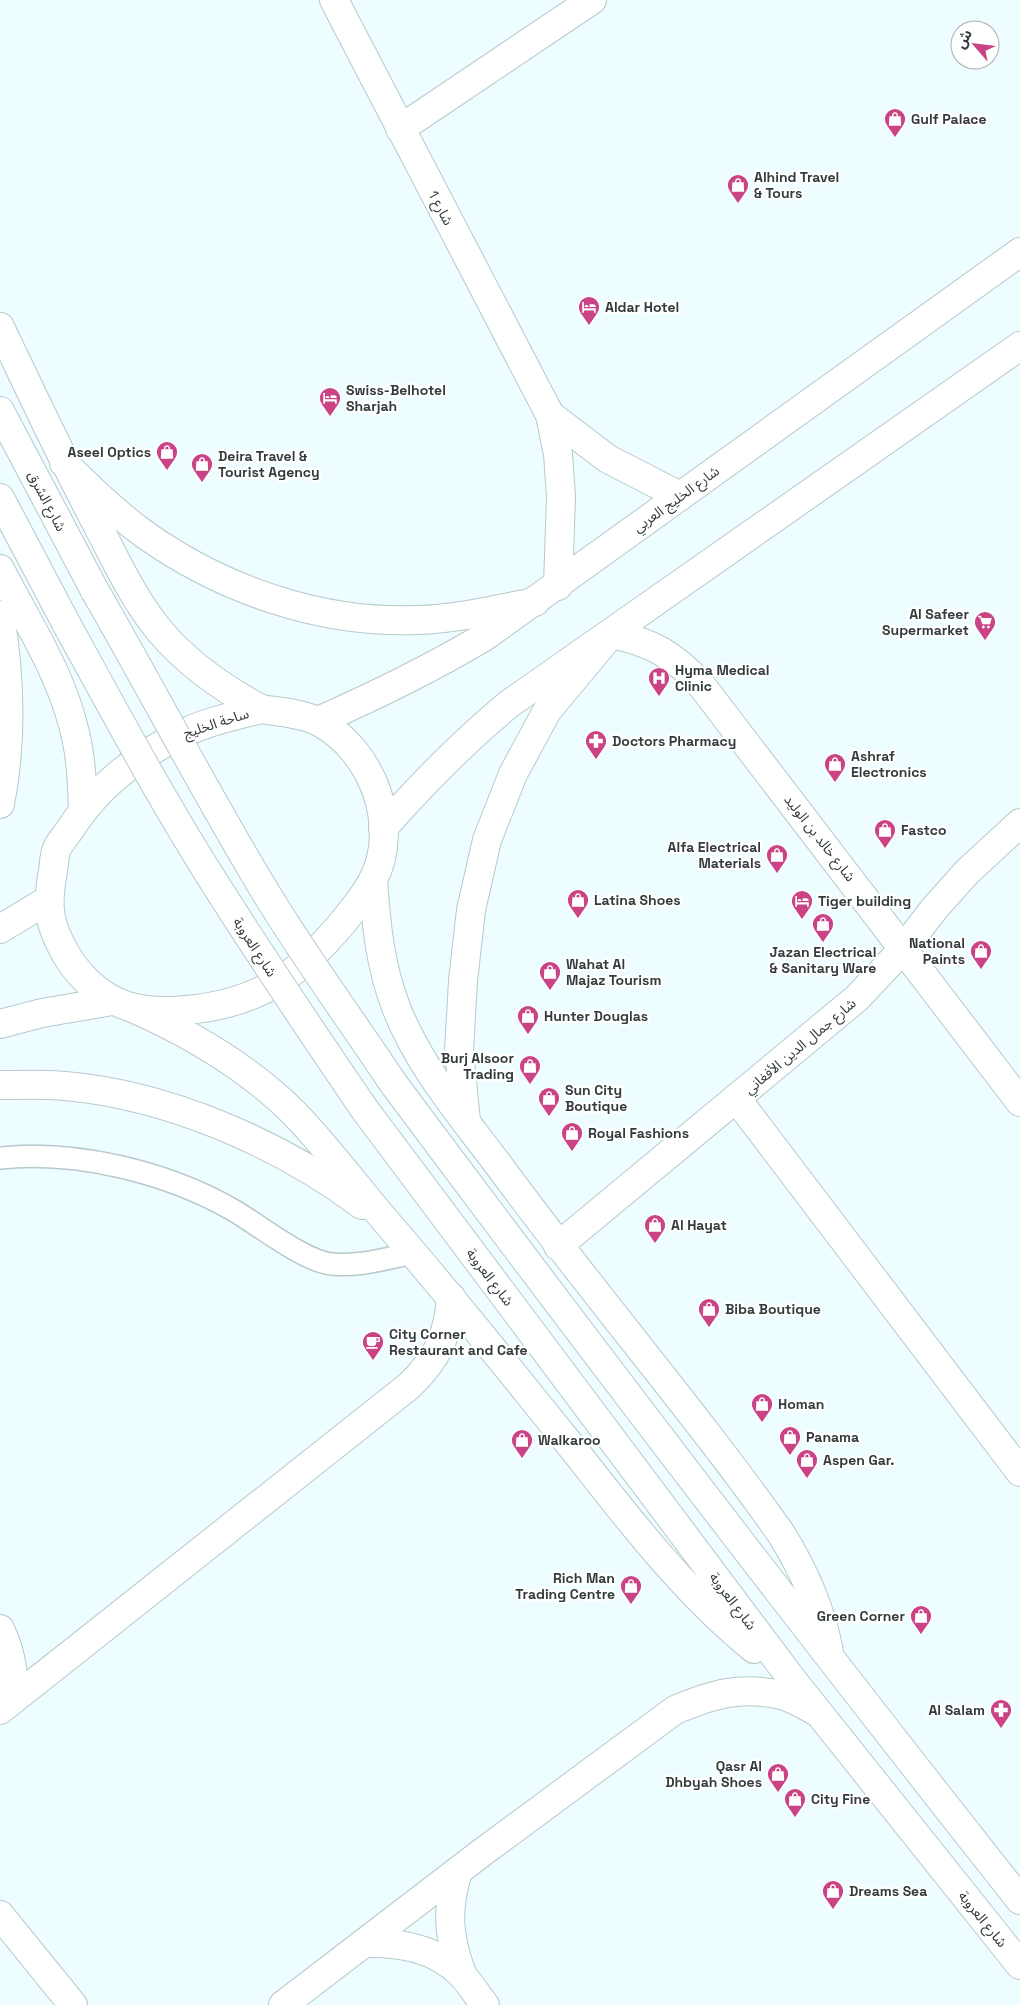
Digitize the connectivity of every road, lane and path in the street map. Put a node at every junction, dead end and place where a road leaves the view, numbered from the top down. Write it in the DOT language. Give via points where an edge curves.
graph roads {
  1 [pos="334,0"];
  2 [pos="592,0"];
  3 [pos="400,129"];
  4 [pos="1020,252"];
  5 [pos="0,327"];
  6 [pos="1020,346"];
  7 [pos="0,411"];
  8 [pos="550,415"];
  9 [pos="64,463"];
  10 [pos="680,496"];
  11 [pos="0,498"];
  12 [pos="0,569"];
  13 [pos="558,586"];
  14 [pos="535,602"];
  15 [pos="0,615"];
  16 [pos="610,634"];
  17 [pos="261,709"];
  18 [pos="318,721"];
  19 [pos="0,804"];
  20 [pos="82,809"];
  21 [pos="1020,823"];
  22 [pos="383,828"];
  23 [pos="373,880"];
  24 [pos="48,900"];
  25 [pos="0,929"];
  26 [pos="904,948"];
  27 [pos="121,1004"];
  28 [pos="0,1024"];
  29 [pos="0,1085"];
  30 [pos="736,1098"];
  31 [pos="1020,1102"];
  32 [pos="466,1121"];
  33 [pos="0,1158"];
  34 [pos="391,1227"];
  35 [pos="558,1246"];
  36 [pos="414,1253"];
  37 [pos="451,1297"];
  38 [pos="1020,1472"];
  39 [pos="0,1629"];
  40 [pos="831,1661"];
  41 [pos="791,1678"];
  42 [pos="6,1705"];
  43 [pos="817,1712"];
  44 [pos="458,1871"];
  45 [pos="1020,1900"];
  46 [pos="0,1914"];
  47 [pos="364,1943"];
  48 [pos="1020,1965"];
  49 [pos="462,1974"];
  50 [pos="73,2005"];
  51 [pos="283,2005"];
  52 [pos="485,2005"];
  1 -- 3 [label="main road, شارع 1"];
  2 -- 3 [label="main road"];
  3 -- 8 [label="main road, شارع 1"];
  4 -- 10 [label="main road, شارع الخليج العربي"];
  5 -- 9 [label="main road"];
  6 -- 16 [label="main road"];
  7 -- 40 [label="main road, شارع الشرق, bridge" via="95,591 264,890 393,1083"];
  8 -- 10 [label="main road, شارع 1" via="608,459"];
  8 -- 13 [label="main road, شارع 1" via="562,496"];
  9 -- 14 [label="main road" via="103,501 144,534 188,561 280,602 326,614 420,620"];
  9 -- 17 [label="main road" via="134,594 159,630 222,688"];
  10 -- 13 [label="main road, شارع الخليج العربي"];
  11 -- 41 [label="main road, شارع العروبة, bridge" via="134,748 206,870 282,988 365,1110"];
  12 -- 20 [label="main road" via="42,648 74,726 81,767"];
  13 -- 14 [label="main road, شارع الخليج العربي"];
  14 -- 18 [label="main road, شارع الخليج العربي" via="430,669"];
  15 -- 19 [label="main road" via="8,692 7,747"];
  16 -- 22 [label="main road" via="509,704 464,742"];
  16 -- 26 [label="main road, شارع خالد بن الوليد" via="637,639 662,650 684,666"];
  16 -- 32 [label="main road" via="547,710 513,774 487,840 470,910 463,981 459,1051"];
  17 -- 18 [label="main road, ساحة الخليج"];
  17 -- 20 [label="main road, ساحة الخليج" via="220,719 145,754 112,779"];
  18 -- 22 [label="main road, ساحة الخليج" via="345,740 365,766 378,795"];
  20 -- 24 [label="main road, ساحة الخليج" via="56,851"];
  21 -- 26 [label="main road, شارع جمال الدين الأفغاني" via="967,872"];
  22 -- 23 [label="main road, ساحة الخليج" via="381,854"];
  23 -- 27 [label="main road, ساحة الخليج" via="324,945 292,974 254,996 212,1008 171,1012"];
  23 -- 32 [label="main road" via="383,965 396,1006 414,1046 434,1079"];
  24 -- 25 [label="main road"];
  24 -- 27 [label="main road, ساحة الخليج" via="54,931 67,959 87,982"];
  26 -- 30 [label="main road, شارع جمال الدين الأفغاني" via="857,998"];
  26 -- 31 [label="main road, شارع خالد بن الوليد"];
  27 -- 28 [label="main road" via="42,1013"];
  27 -- 34 [label="main road" via="174,1026 255,1078 309,1129"];
  29 -- 34 [label="main road" via="65,1086 124,1096 182,1111 237,1133 281,1156 356,1201"];
  30 -- 35 [label="main road, شارع جمال الدين الأفغاني"];
  30 -- 38 [label="main road"];
  32 -- 35 [label="main road"];
  33 -- 36 [label="lane" via="68,1157 124,1168 179,1186 231,1209 303,1255 331,1264 359,1264"];
  34 -- 36 [label="main road"];
  35 -- 40 [label="main road" via="780,1532 813,1594"];
  36 -- 37 [label="main road"];
  37 -- 41 [label="main road" via="662,1560 745,1641"];
  37 -- 42 [label="main road" via="449,1322 441,1346 428,1368 409,1386"];
  39 -- 42 [label="main road" via="12,1662 14,1681"];
  40 -- 45 [label="main road"];
  41 -- 43 [label="main road, شارع العروبة"];
  43 -- 44 [label="main road" via="783,1696 746,1690 709,1695 675,1710"];
  43 -- 48 [label="main road, شارع العروبة"];
  44 -- 47 [label="main road"];
  44 -- 49 [label="main road" via="451,1896 449,1923 453,1950"];
  46 -- 50 [label="main road"];
  47 -- 49 [label="main road" via="391,1942 417,1948"];
  47 -- 51 [label="main road"];
  49 -- 52 [label="main road"];
}
